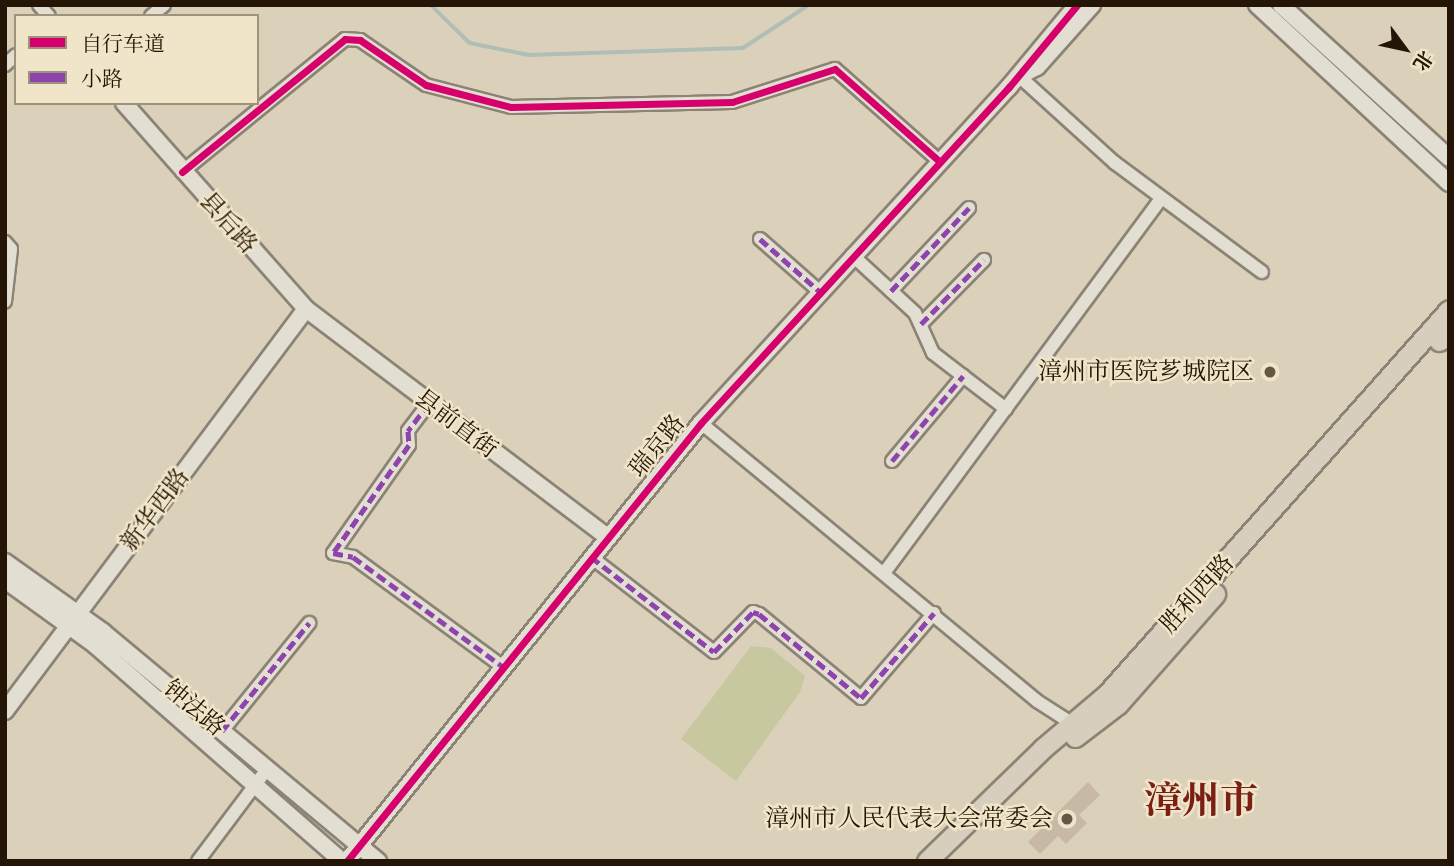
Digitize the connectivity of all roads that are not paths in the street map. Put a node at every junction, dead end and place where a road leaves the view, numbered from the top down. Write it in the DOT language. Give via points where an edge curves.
graph roads {
  1 [pos="1077,5"];
  2 [pos="1092,5"];
  3 [pos="1257,5"];
  4 [pos="1281,5"];
  5 [pos="1019,76"];
  6 [pos="126,105"];
  7 [pos="1449,158"];
  8 [pos="939,161"];
  9 [pos="182,172"];
  10 [pos="1449,183"];
  11 [pos="1161,199"];
  12 [pos="969,208"];
  13 [pos="760,239"];
  14 [pos="5,242"];
  15 [pos="852,255"];
  16 [pos="984,260"];
  17 [pos="1262,272"];
  18 [pos="819,291"];
  19 [pos="891,291"];
  20 [pos="5,302"];
  21 [pos="306,309"];
  22 [pos="1449,310"];
  23 [pos="921,324"];
  24 [pos="1446,335"];
  25 [pos="963,376"];
  26 [pos="429,403"];
  27 [pos="1006,409"];
  28 [pos="701,423"];
  29 [pos="892,461"];
  30 [pos="608,537"];
  31 [pos="591,557"];
  32 [pos="5,562"];
  33 [pos="884,573"];
  34 [pos="5,580"];
  35 [pos="933,613"];
  36 [pos="73,620"];
  37 [pos="309,623"];
  38 [pos="502,666"];
  39 [pos="5,711"];
  40 [pos="1077,727"];
  41 [pos="222,731"];
  42 [pos="262,776"];
  43 [pos="348,857"];
  44 [pos="198,861"];
  45 [pos="378,861"];
  46 [pos="927,861"];
  47 [pos="946,861"];
  1 -- 5 [label="street"];
  2 -- 5 [label="street" via="1037,67"];
  3 -- 10 [label="street"];
  4 -- 7 [label="street"];
  5 -- 8 [label="street, 瑞京路"];
  5 -- 11 [label="street"];
  6 -- 9 [label="street, 县后路"];
  8 -- 9 [label="street" via="835,69 732,102 511,107 426,85 360,40 345,39"];
  8 -- 15 [label="street, 瑞京路"];
  9 -- 21 [label="street, 县后路"];
  11 -- 17 [label="street"];
  11 -- 27 [label="street"];
  12 -- 19 [label="street"];
  13 -- 18 [label="street"];
  14 -- 20 [label="street" via="11,249"];
  15 -- 18 [label="street, 瑞京路"];
  15 -- 19 [label="street"];
  16 -- 23 [label="street"];
  18 -- 28 [label="street, 瑞京路"];
  19 -- 23 [label="street"];
  21 -- 26 [label="street, 县前直街"];
  21 -- 36 [label="street, 新华西路"];
  22 -- 40 [label="main road, 胜利西路"];
  23 -- 25 [label="street" via="929,347"];
  24 -- 40 [label="main road" via="1118,704"];
  25 -- 27 [label="street"];
  25 -- 29 [label="street"];
  26 -- 30 [label="street, 县前直街"];
  26 -- 38 [label="street" via="408,431 409,445 333,553 353,557"];
  27 -- 33 [label="street"];
  28 -- 30 [label="street, 瑞京路"];
  28 -- 33 [label="street"];
  30 -- 31 [label="street, 瑞京路"];
  31 -- 35 [label="street" via="714,652 753,612 861,698"];
  31 -- 38 [label="street, 瑞京路"];
  32 -- 36 [label="street, 钟法路"];
  33 -- 35 [label="street"];
  34 -- 36 [label="street, 钟法路"];
  35 -- 40 [label="street"];
  36 -- 39 [label="street, 新华西路"];
  36 -- 41 [label="street, 钟法路"];
  36 -- 42 [label="street, 钟法路"];
  37 -- 41 [label="street"];
  38 -- 43 [label="street, 瑞京路"];
  40 -- 46 [label="main road, 胜利西路"];
  40 -- 47 [label="main road"];
  41 -- 42 [label="street, 钟法路"];
  42 -- 43 [label="street, 钟法路"];
  42 -- 44 [label="street"];
  43 -- 45 [label="street, 钟法路"];
}
